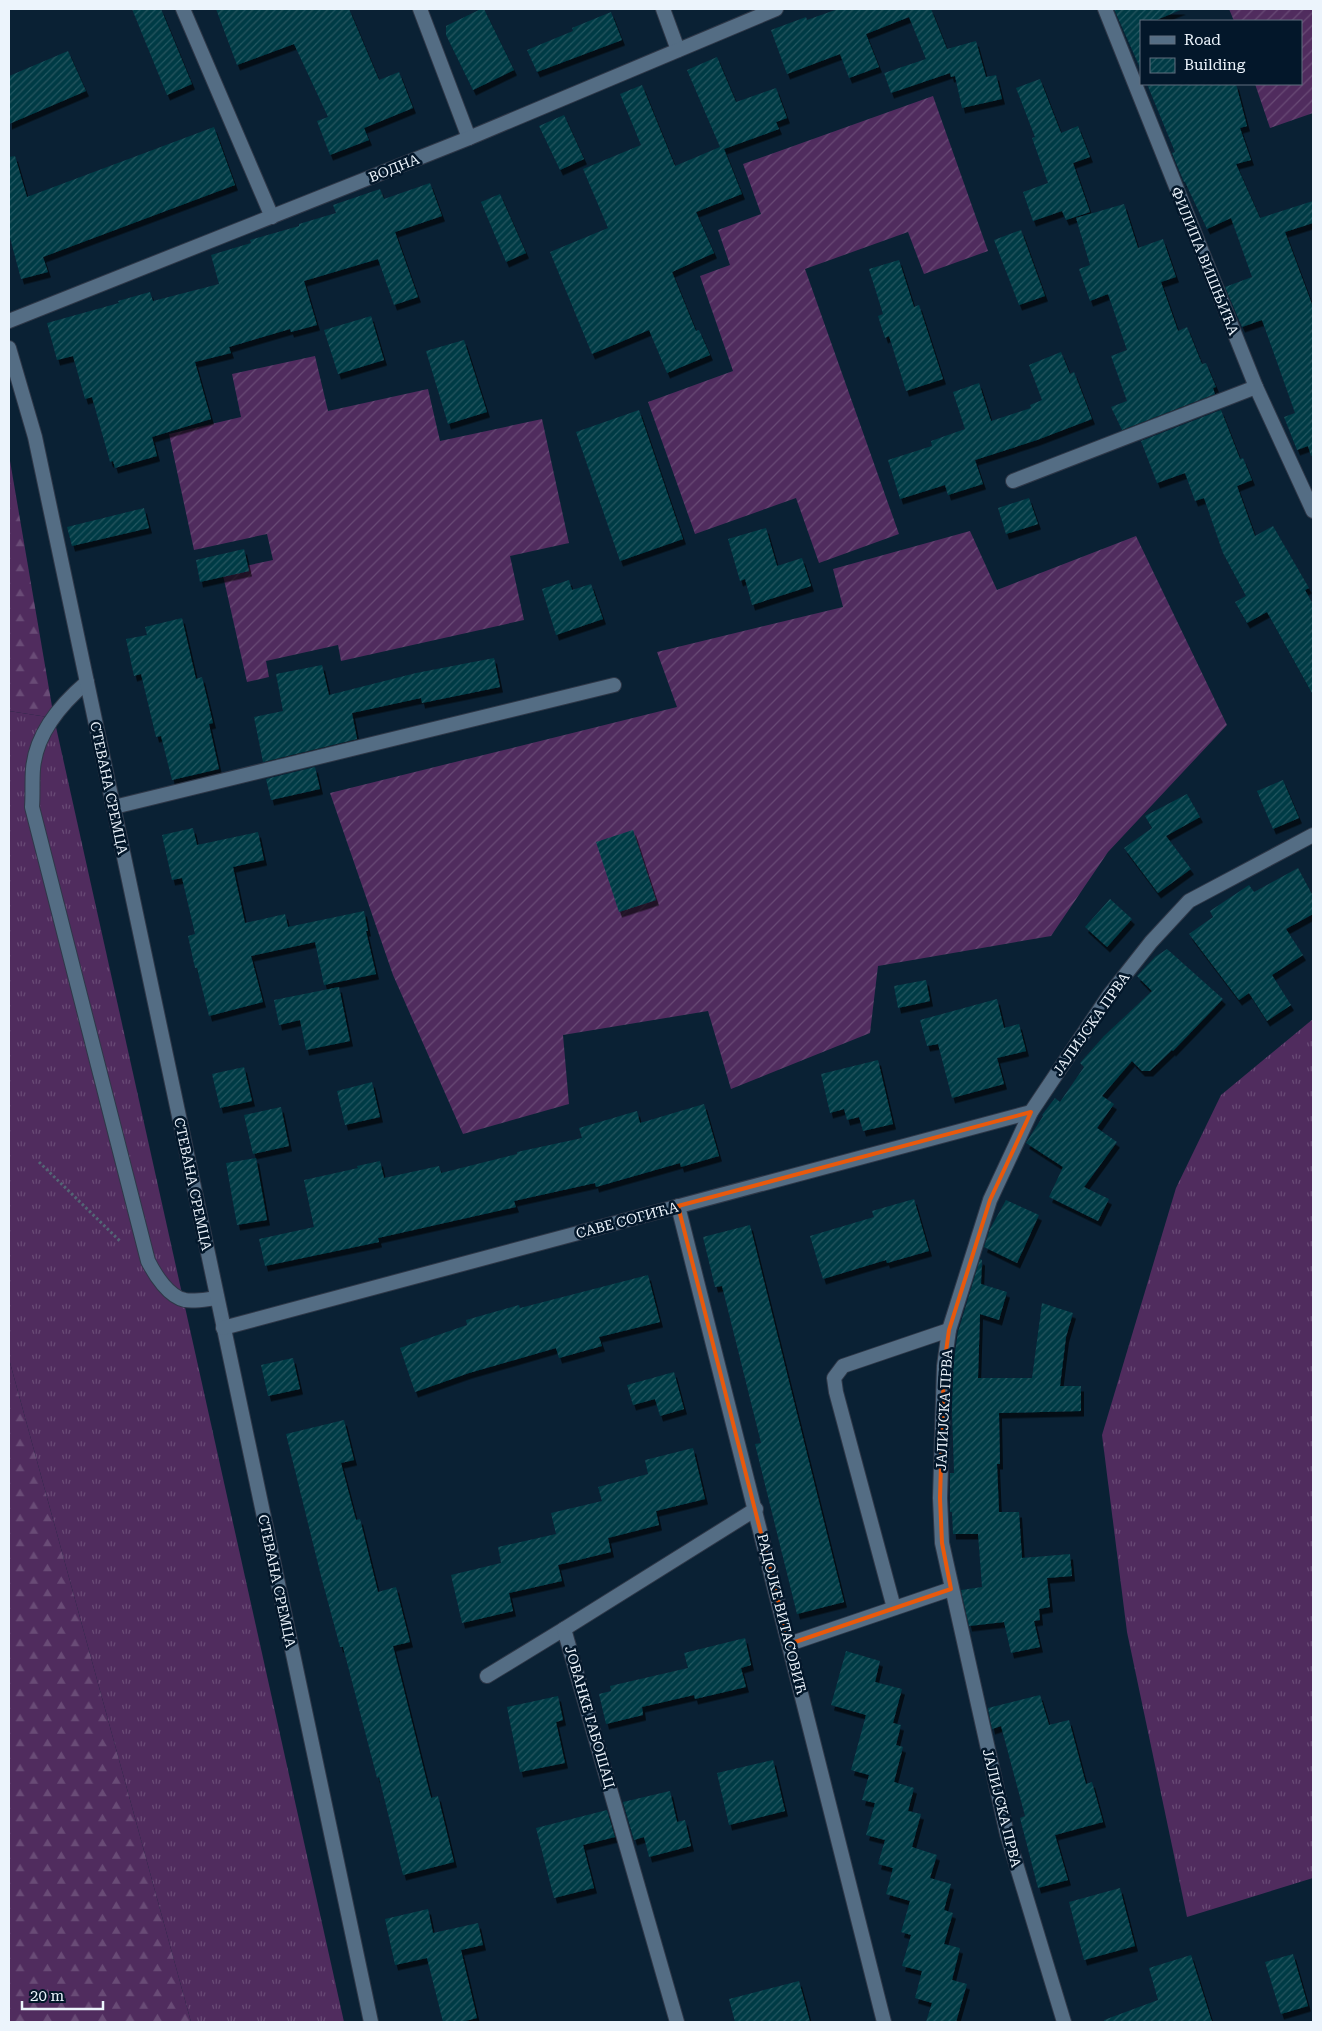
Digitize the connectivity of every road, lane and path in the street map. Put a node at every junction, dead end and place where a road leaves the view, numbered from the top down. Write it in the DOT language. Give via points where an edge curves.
graph roads {
  1 [pos="183,9"];
  2 [pos="420,9"];
  3 [pos="663,9"];
  4 [pos="776,9"];
  5 [pos="1105,9"];
  6 [pos="678,50"];
  7 [pos="469,138"];
  8 [pos="272,217"];
  9 [pos="9,321"];
  10 [pos="9,348"];
  11 [pos="1256,388"];
  12 [pos="1013,481"];
  13 [pos="1313,511"];
  14 [pos="87,682"];
  15 [pos="614,685"];
  16 [pos="114,808"];
  17 [pos="1313,835"];
  18 [pos="1031,1112"];
  19 [pos="39,1162"];
  20 [pos="678,1206"];
  21 [pos="148,1261"];
  22 [pos="217,1298"];
  23 [pos="223,1328"];
  24 [pos="949,1330"];
  25 [pos="756,1509"];
  26 [pos="952,1589"];
  27 [pos="894,1608"];
  28 [pos="564,1630"];
  29 [pos="790,1644"];
  30 [pos="487,1676"];
  31 [pos="371,2022"];
  32 [pos="677,2022"];
  33 [pos="884,2022"];
  34 [pos="1064,2022"];
  1 -- 8 [label="street"];
  2 -- 7 [label="street"];
  3 -- 6 [label="street"];
  4 -- 6 [label="street, ВОДНА"];
  5 -- 11 [label="street, ФИЛИПА ВИШЊИЋА"];
  6 -- 7 [label="street, ВОДНА"];
  7 -- 8 [label="street, ВОДНА"];
  8 -- 9 [label="street, ВОДНА"];
  10 -- 14 [label="street, СТЕВАНА СРЕМЦА" via="36,437"];
  11 -- 12 [label="street"];
  11 -- 13 [label="street, ФИЛИПА ВИШЊИЋА"];
  14 -- 16 [label="street, СТЕВАНА СРЕМЦА"];
  14 -- 21 [label="street" via="69,697 44,730 33,767 32,807"];
  15 -- 16 [label="street"];
  16 -- 22 [label="street, СТЕВАНА СРЕМЦА"];
  17 -- 18 [label="street, ЈАЛИЈСКА ПРВА" via="1189,902 1110,994"];
  18 -- 20 [label="street, САВЕ СОГИЋА"];
  18 -- 24 [label="street, ЈАЛИЈСКА ПРВА" via="990,1200"];
  19 -- 21 [label="path" via="118,1240"];
  20 -- 23 [label="street, САВЕ СОГИЋА"];
  20 -- 25 [label="street, РАДОЈКЕ ВИТАСОВИЋ"];
  21 -- 22 [label="street" via="165,1288 184,1300"];
  22 -- 23 [label="street, СТЕВАНА СРЕМЦА"];
  23 -- 31 [label="street, СТЕВАНА СРЕМЦА"];
  24 -- 26 [label="street, ЈАЛИЈСКА ПРВА" via="944,1366 940,1498 942,1543"];
  24 -- 27 [label="street" via="843,1366 834,1378"];
  25 -- 28 [label="street, ЈОВАНКЕ ГАБОШАЦ"];
  25 -- 29 [label="street, РАДОЈКЕ ВИТАСОВИЋ"];
  26 -- 27 [label="street"];
  26 -- 34 [label="street, ЈАЛИЈСКА ПРВА" via="1006,1834"];
  27 -- 29 [label="street"];
  28 -- 30 [label="street"];
  28 -- 32 [label="street, ЈОВАНКЕ ГАБОШАЦ"];
  29 -- 33 [label="street, РАДОЈКЕ ВИТАСОВИЋ"];
}
